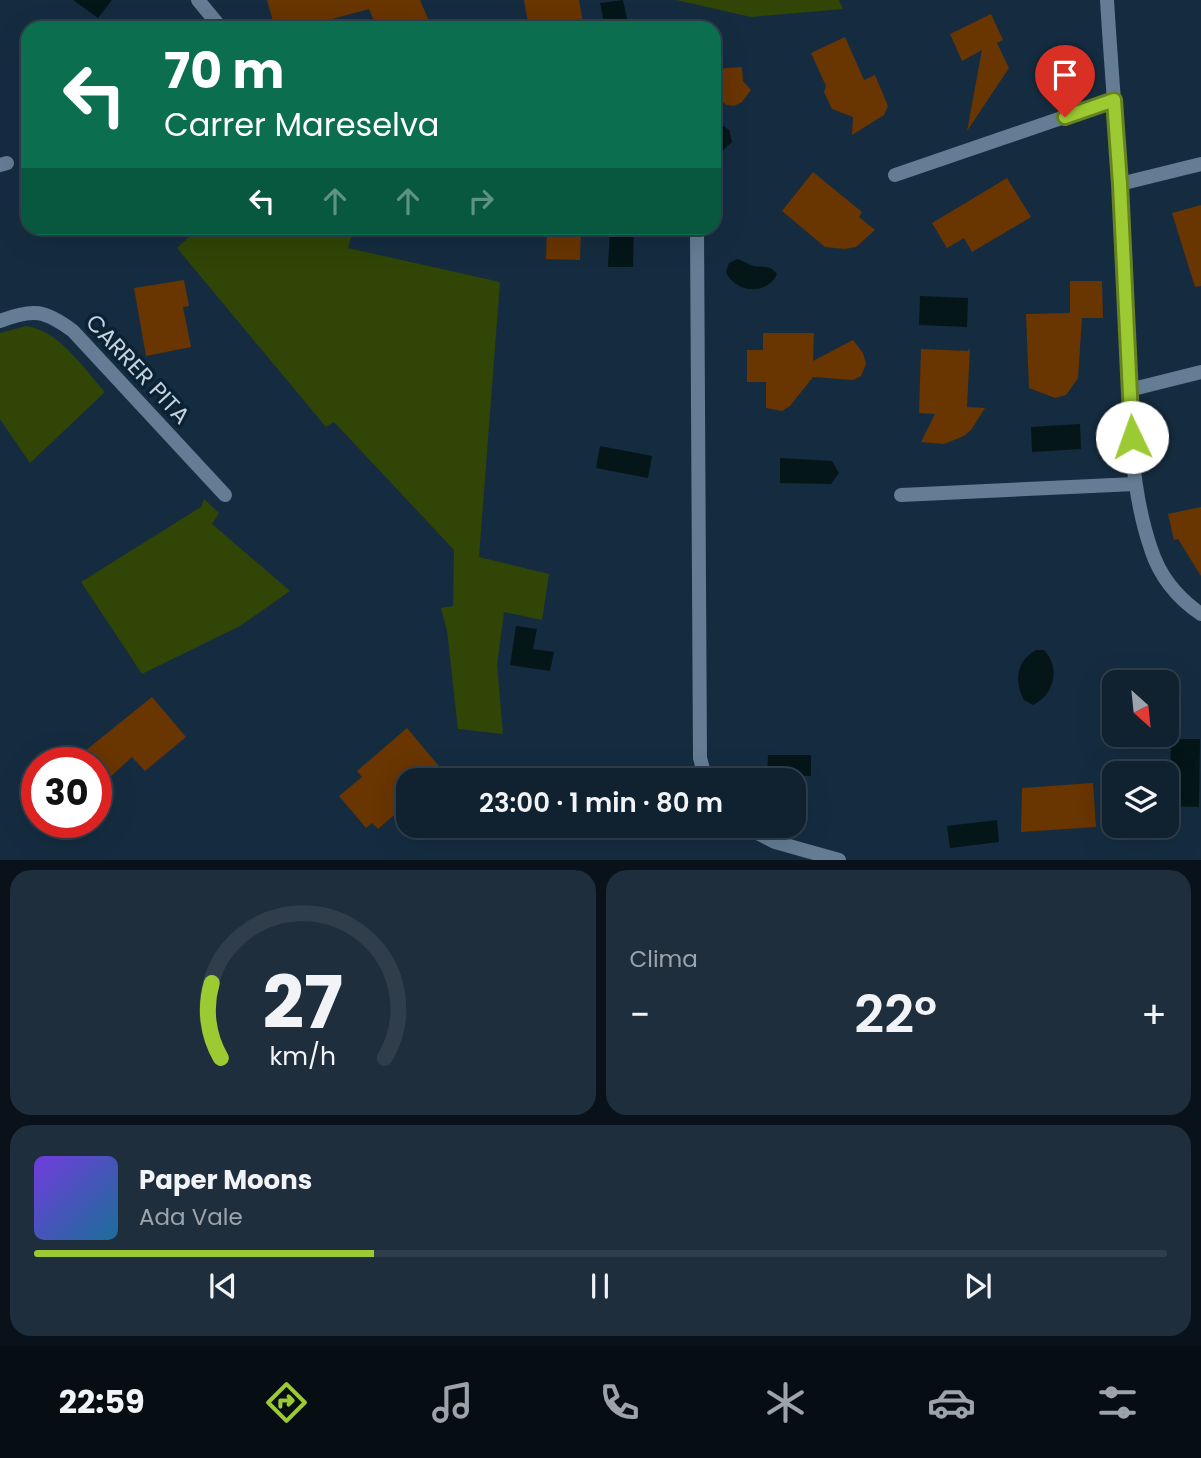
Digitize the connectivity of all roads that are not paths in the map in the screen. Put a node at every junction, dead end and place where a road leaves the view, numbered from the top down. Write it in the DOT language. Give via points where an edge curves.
graph roads {
  1 [pos="198,0"];
  2 [pos="1107,0"];
  3 [pos="215,21"];
  4 [pos="1114,100"];
  5 [pos="1201,164"];
  6 [pos="895,174"];
  7 [pos="1120,184"];
  8 [pos="697,235"];
  9 [pos="0,321"];
  10 [pos="1201,372"];
  11 [pos="1129,390"];
  12 [pos="1135,484"];
  13 [pos="225,495"];
  14 [pos="901,495"];
  15 [pos="1201,614"];
  16 [pos="703,768"];
  17 [pos="767,838"];
  18 [pos="839,859"];
  1 -- 3 [label="street"];
  2 -- 4 [label="street"];
  4 -- 6 [label="street"];
  4 -- 7 [label="street"];
  5 -- 7 [label="street"];
  7 -- 11 [label="street"];
  8 -- 16 [label="street"];
  9 -- 13 [label="street, CARRER PITA" via="36,312 74,331"];
  10 -- 11 [label="street"];
  11 -- 12 [label="street"];
  12 -- 14 [label="street"];
  12 -- 15 [label="street" via="1150,548 1165,580"];
  17 -- 18 [label="street"];
}
